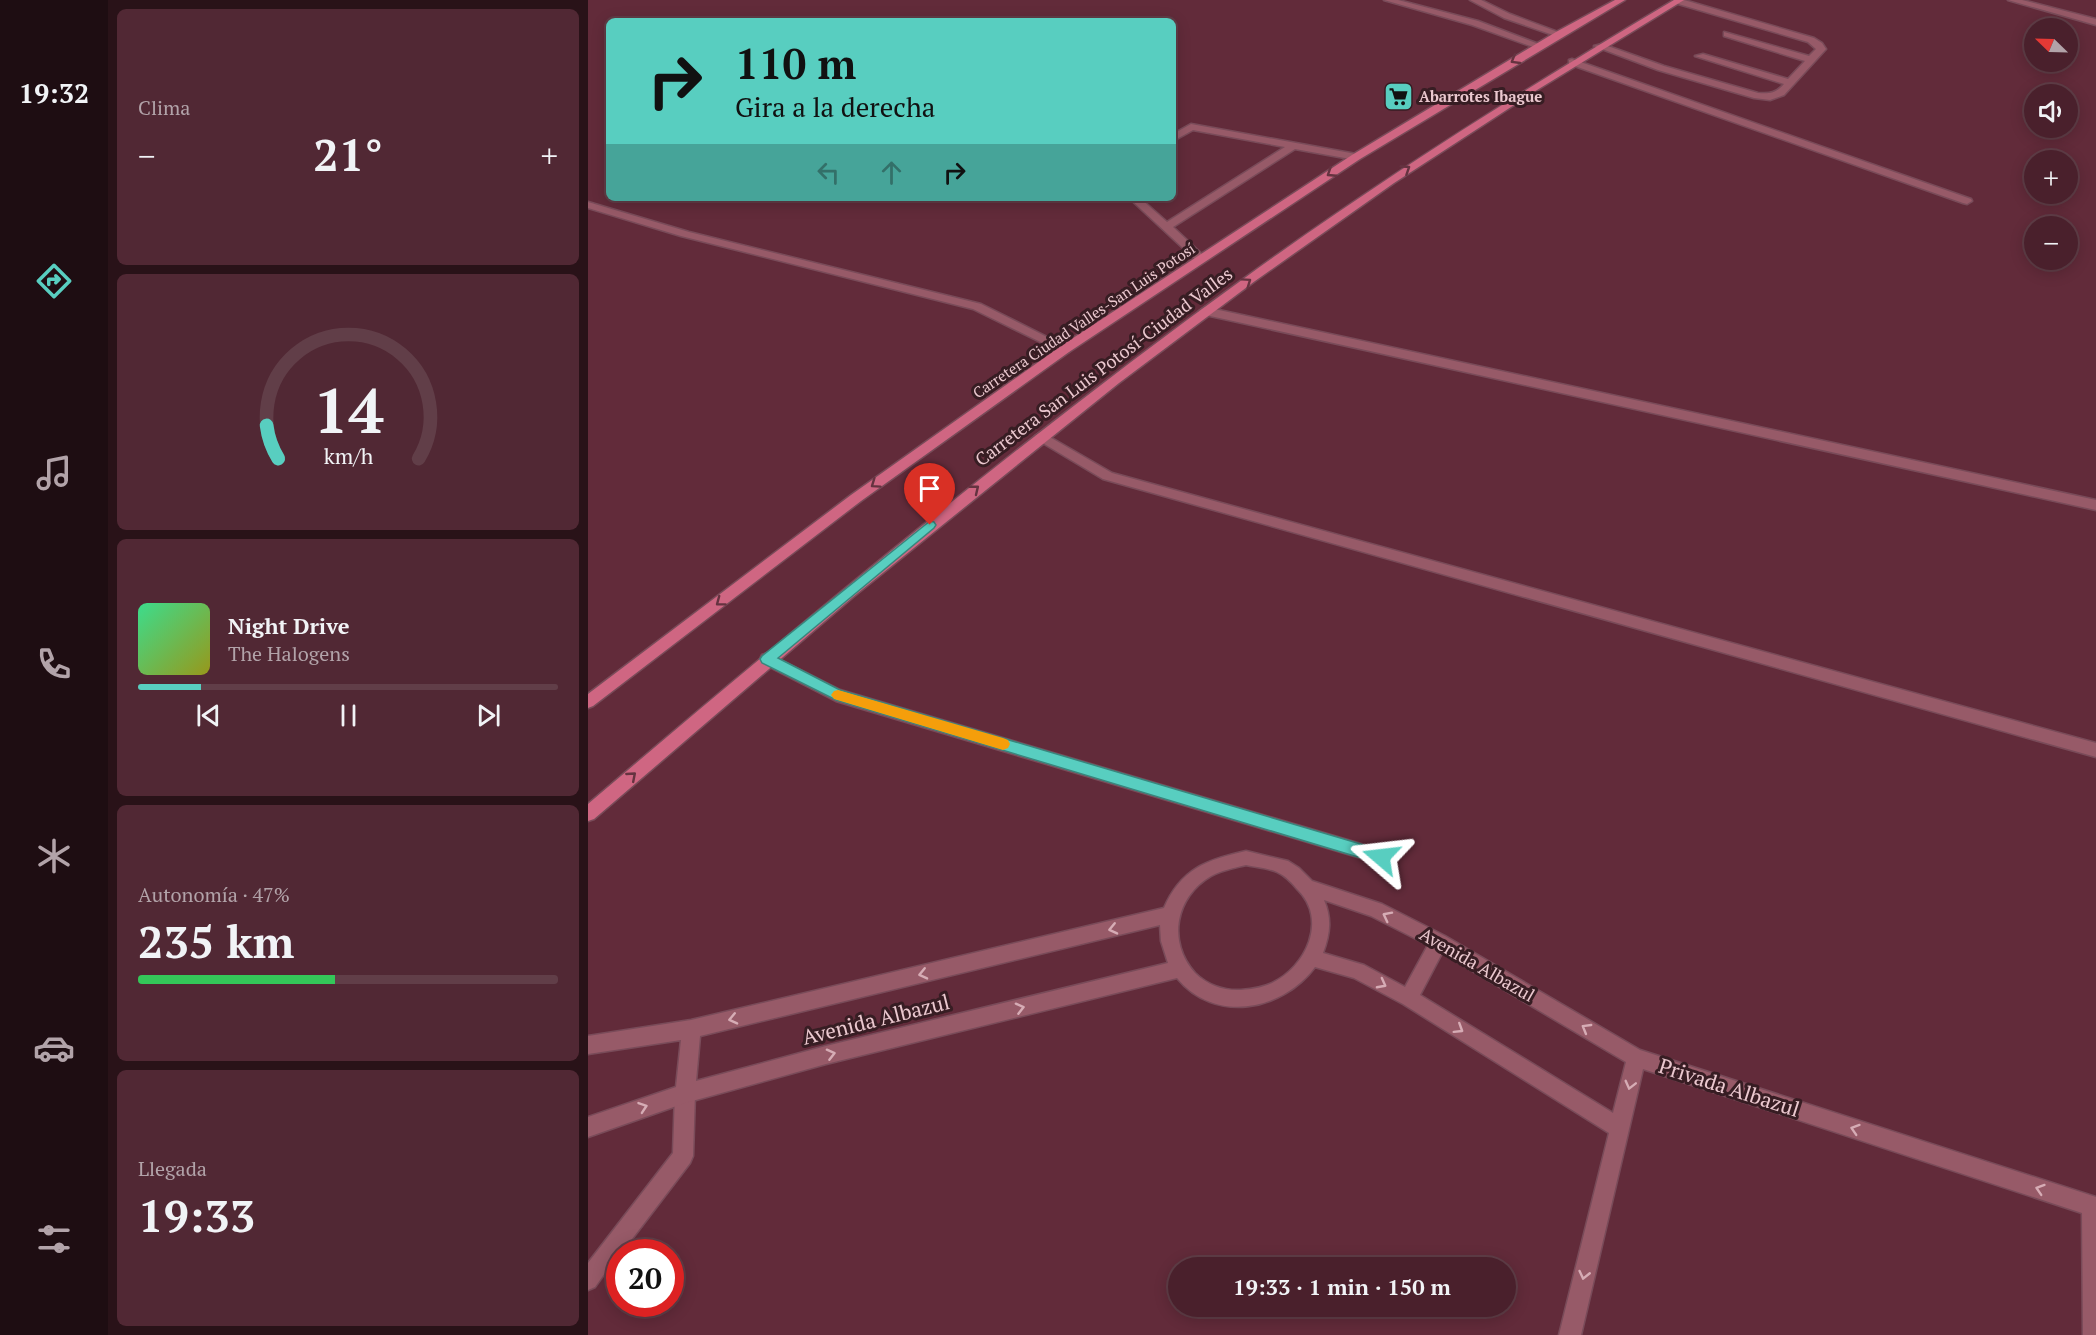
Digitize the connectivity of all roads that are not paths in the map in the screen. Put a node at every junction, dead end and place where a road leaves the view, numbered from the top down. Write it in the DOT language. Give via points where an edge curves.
graph roads {
  1 [pos="1388,0"];
  2 [pos="1474,0"];
  3 [pos="1621,0"];
  4 [pos="2012,0"];
  5 [pos="1679,1"];
  6 [pos="2096,22"];
  7 [pos="1559,33"];
  8 [pos="1727,34"];
  9 [pos="1539,46"];
  10 [pos="1599,46"];
  11 [pos="1700,56"];
  12 [pos="1811,60"];
  13 [pos="1572,62"];
  14 [pos="1790,83"];
  15 [pos="1176,136"];
  16 [pos="1293,146"];
  17 [pos="1356,157"];
  18 [pos="1137,201"];
  19 [pos="1967,201"];
  20 [pos="588,205"];
  21 [pos="1166,227"];
  22 [pos="1201,259"];
  23 [pos="1205,311"];
  24 [pos="1065,349"];
  25 [pos="1041,436"];
  26 [pos="2096,505"];
  27 [pos="767,659"];
  28 [pos="588,702"];
  29 [pos="2096,750"];
  30 [pos="588,814"];
  31 [pos="1381,857"];
  32 [pos="1310,888"];
  33 [pos="1170,915"];
  34 [pos="1439,942"];
  35 [pos="1313,958"];
  36 [pos="1179,969"];
  37 [pos="1409,998"];
  38 [pos="691,1029"];
  39 [pos="588,1045"];
  40 [pos="1636,1058"];
  41 [pos="685,1093"];
  42 [pos="588,1126"];
  43 [pos="1619,1128"];
  44 [pos="2094,1207"];
  45 [pos="588,1280"];
  46 [pos="1570,1335"];
  47 [pos="2094,1335"];
  1 -- 9 [label="street" via="1475,23"];
  2 -- 7 [label="street"];
  3 -- 7 [label="main road, Carretera Ciudad Valles-San Luis Potosí"];
  4 -- 6 [label="street"];
  5 -- 10 [label="main road, Carretera San Luis Potosí-Ciudad Valles"];
  5 -- 12 [label="street" via="1811,40 1821,50"];
  7 -- 9 [label="main road, Carretera Ciudad Valles-San Luis Potosí"];
  8 -- 12 [label="street"];
  9 -- 17 [label="main road, Carretera Ciudad Valles-San Luis Potosí, one-way"];
  10 -- 13 [label="main road, Carretera San Luis Potosí-Ciudad Valles"];
  10 -- 14 [label="street" via="1757,96 1781,93"];
  11 -- 14 [label="street"];
  12 -- 14 [label="street"];
  13 -- 19 [label="street"];
  23 -- 13 [label="main road, Carretera San Luis Potosí-Ciudad Valles, one-way" via="1398,174"];
  15 -- 16 [label="street" via="1191,127"];
  16 -- 17 [label="street"];
  16 -- 21 [label="street"];
  17 -- 22 [label="main road, Carretera Ciudad Valles-San Luis Potosí, one-way"];
  18 -- 21 [label="street"];
  20 -- 24 [label="street" via="697,237 977,306"];
  21 -- 22 [label="street"];
  22 -- 24 [label="main road, Carretera Ciudad Valles-San Luis Potosí"];
  23 -- 25 [label="main road, Carretera San Luis Potosí-Ciudad Valles"];
  23 -- 26 [label="street"];
  24 -- 28 [label="main road, Carretera Ciudad Valles-San Luis Potosí, one-way" via="856,498"];
  27 -- 25 [label="main road, Carretera San Luis Potosí-Ciudad Valles, one-way"];
  25 -- 29 [label="street" via="1108,476"];
  30 -- 27 [label="main road, Carretera San Luis Potosí-Ciudad Valles, one-way"];
  27 -- 31 [label="street" via="836,695"];
  32 -- 33 [label="street, Avenida Albazul" via="1292,872 1271,862 1246,858 1221,863 1198,875 1180,893"];
  34 -- 32 [label="street, Avenida Albazul, one-way" via="1376,910"];
  32 -- 35 [label="street, Avenida Albazul" via="1319,910 1321,934"];
  33 -- 36 [label="street, Avenida Albazul" via="1170,952"];
  33 -- 38 [label="street, Avenida Albazul, one-way"];
  34 -- 37 [label="street"];
  40 -- 34 [label="street, Avenida Albazul, one-way"];
  35 -- 36 [label="street, Avenida Albazul" via="1297,978 1274,993 1248,1000 1221,998 1197,987"];
  35 -- 37 [label="street, one-way" via="1358,971"];
  41 -- 36 [label="street, Avenida Albazul, one-way"];
  37 -- 43 [label="street, one-way"];
  38 -- 39 [label="street, Avenida Albazul"];
  38 -- 41 [label="street"];
  40 -- 43 [label="street, Privada Albazul, one-way"];
  44 -- 40 [label="street, Privada Albazul, one-way"];
  42 -- 41 [label="street, Avenida Albazul, one-way"];
  41 -- 45 [label="street" via="683,1156"];
  43 -- 46 [label="street, Privada Albazul, one-way"];
  44 -- 47 [label="street, Privada Albazul"];
}
